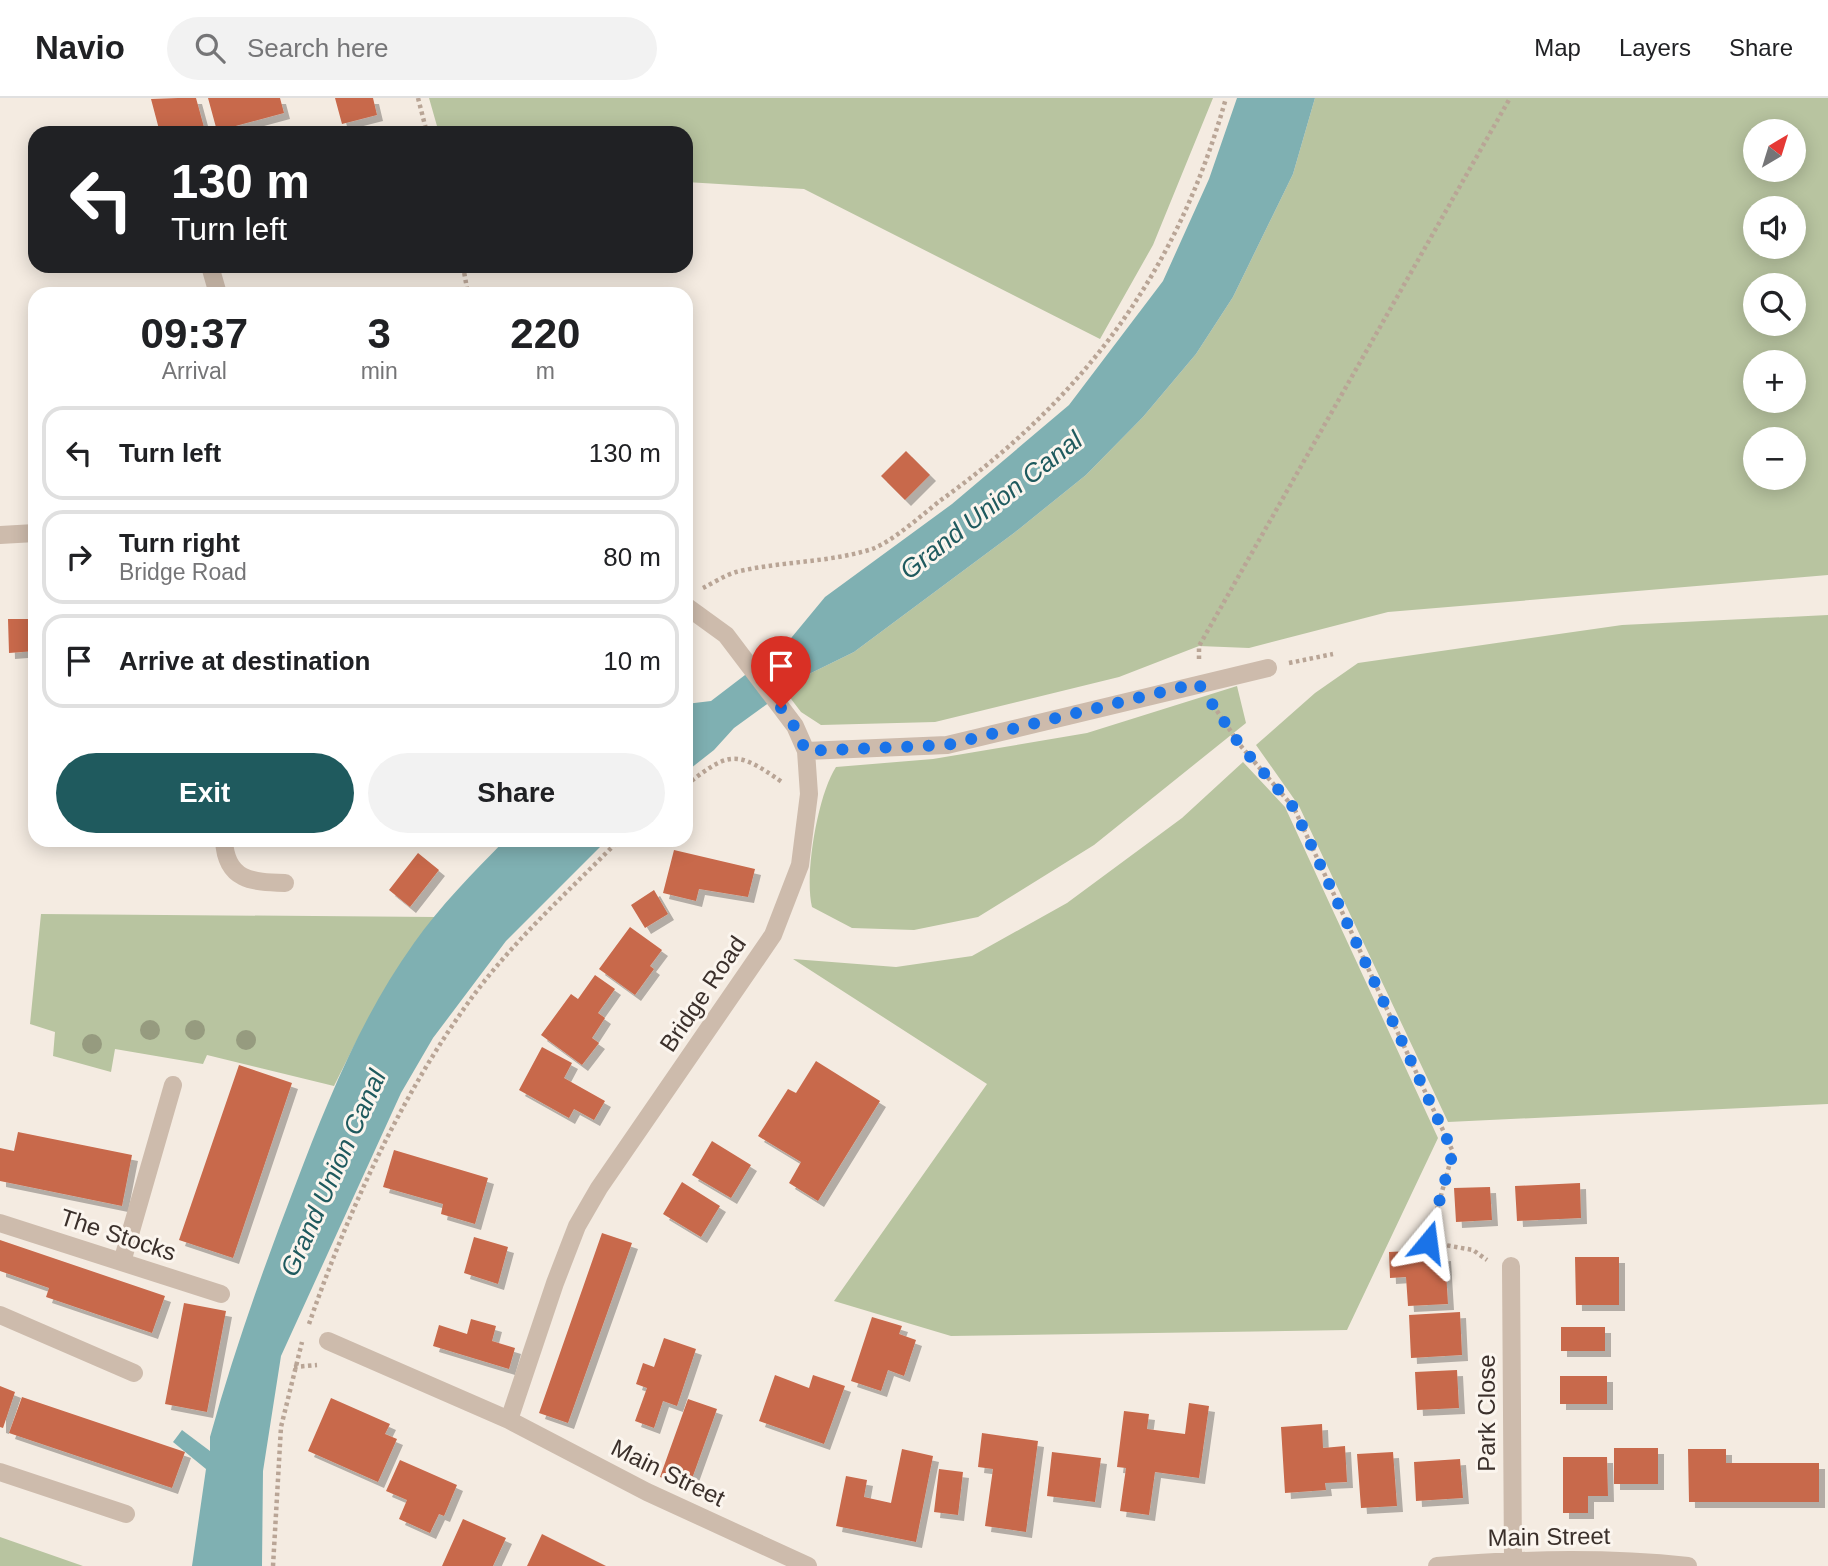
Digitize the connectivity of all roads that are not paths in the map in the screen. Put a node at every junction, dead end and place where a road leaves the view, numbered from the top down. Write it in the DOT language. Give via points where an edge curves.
graph roads {
  1 [pos="28,533"];
  2 [pos="0,535"];
  3 [pos="693,611"];
  4 [pos="1268,668"];
  5 [pos="806,751"];
  6 [pos="224,847"];
  7 [pos="285,883"];
  8 [pos="173,1085"];
  9 [pos="0,1223"];
  10 [pos="122,1262"];
  11 [pos="1511,1272"];
  12 [pos="220,1294"];
  13 [pos="0,1315"];
  14 [pos="327,1341"];
  15 [pos="134,1373"];
  16 [pos="509,1420"];
  17 [pos="0,1472"];
  18 [pos="125,1514"];
  19 [pos="1513,1560"];
  20 [pos="1661,1565"];
  21 [pos="808,1566"];
  22 [pos="1437,1566"];
  23 [pos="1688,1566"];
  1 -- 2 [label="street"];
  3 -- 5 [label="street, Bridge Road" via="726,635 794,726"];
  4 -- 5 [label="street" via="947,745"];
  5 -- 16 [label="street, Bridge Road" via="808,794 800,865 773,935 577,1226"];
  6 -- 7 [label="street" via="237,874 253,882"];
  8 -- 10 [label="street"];
  9 -- 10 [label="street, The Stocks"];
  10 -- 12 [label="street, The Stocks"];
  11 -- 19 [label="street, Park Close"];
  13 -- 15 [label="street"];
  14 -- 16 [label="street, Main Street"];
  16 -- 21 [label="street, Main Street" via="647,1492"];
  17 -- 18 [label="street"];
  19 -- 20 [label="street, Main Street" via="1596,1559"];
  19 -- 22 [label="street, Main Street"];
  20 -- 23 [label="street, Main Street"];
}
